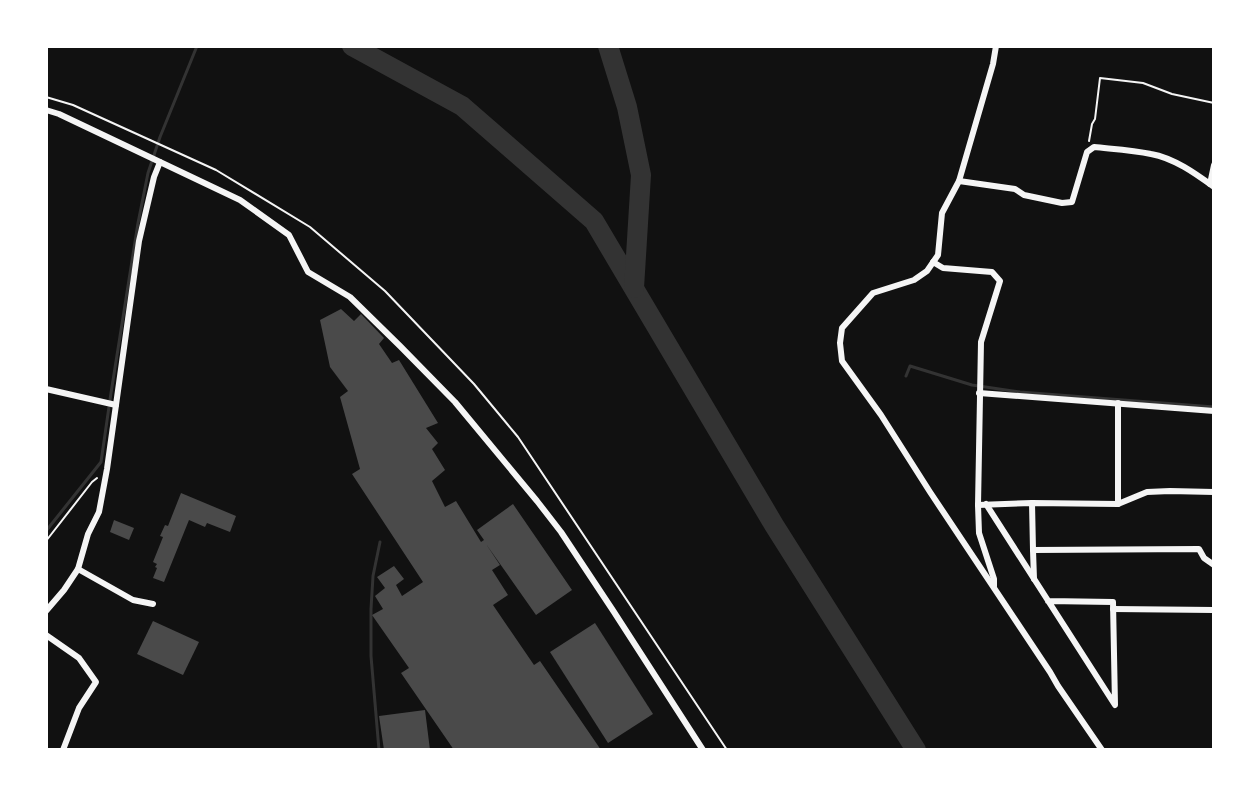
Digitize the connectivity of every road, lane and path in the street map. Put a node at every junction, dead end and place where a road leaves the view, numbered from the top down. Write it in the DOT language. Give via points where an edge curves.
graph roads {
  1 [pos="996,46"];
  2 [pos="1214,103"];
  3 [pos="46,110"];
  4 [pos="1088,152"];
  5 [pos="160,162"];
  6 [pos="1214,165"];
  7 [pos="959,181"];
  8 [pos="1212,186"];
  9 [pos="933,262"];
  10 [pos="46,389"];
  11 [pos="979,393"];
  12 [pos="1118,403"];
  13 [pos="116,405"];
  14 [pos="1214,411"];
  15 [pos="107,469"];
  16 [pos="1214,492"];
  17 [pos="1032,503"];
  18 [pos="982,504"];
  19 [pos="1118,504"];
  20 [pos="46,541"];
  21 [pos="1033,550"];
  22 [pos="1214,565"];
  23 [pos="78,568"];
  24 [pos="1034,579"];
  25 [pos="994,588"];
  26 [pos="1048,601"];
  27 [pos="153,604"];
  28 [pos="1113,609"];
  29 [pos="1214,610"];
  30 [pos="46,611"];
  31 [pos="46,635"];
  32 [pos="63,750"];
  33 [pos="703,750"];
  34 [pos="1102,750"];
  1 -- 7 [label="street"];
  2 -- 4 [label="path" via="1143,83 1100,78"];
  3 -- 5 [label="street"];
  4 -- 7 [label="street" via="1072,202"];
  4 -- 8 [label="street" via="1094,147 1152,154 1170,160"];
  5 -- 13 [label="street" via="139,241"];
  5 -- 33 [label="street" via="240,200 289,235 308,272 350,297 455,402 561,532"];
  6 -- 8 [label="street"];
  7 -- 9 [label="street" via="942,213 938,255"];
  9 -- 11 [label="street" via="943,268 992,272 1000,281 981,342"];
  9 -- 25 [label="street" via="927,272 914,280 873,293 842,328 842,361"];
  10 -- 13 [label="street"];
  11 -- 12 [label="street"];
  11 -- 18 [label="street"];
  12 -- 14 [label="street"];
  12 -- 19 [label="street"];
  13 -- 15 [label="street"];
  15 -- 20 [label="path" via="92,482"];
  15 -- 23 [label="street" via="99,512"];
  16 -- 19 [label="street" via="1147,492"];
  17 -- 18 [label="street"];
  17 -- 19 [label="street"];
  17 -- 21 [label="street"];
  18 -- 24 [label="street"];
  18 -- 25 [label="street" via="979,533"];
  21 -- 22 [label="street" via="1199,549"];
  21 -- 24 [label="street"];
  23 -- 27 [label="street" via="133,600"];
  23 -- 30 [label="street"];
  24 -- 26 [label="street"];
  25 -- 34 [label="street"];
  26 -- 28 [label="street" via="1113,602"];
  26 -- 28 [label="street" via="1115,705"];
  28 -- 29 [label="street"];
  31 -- 32 [label="street" via="79,658 96,682 79,708"];
}
